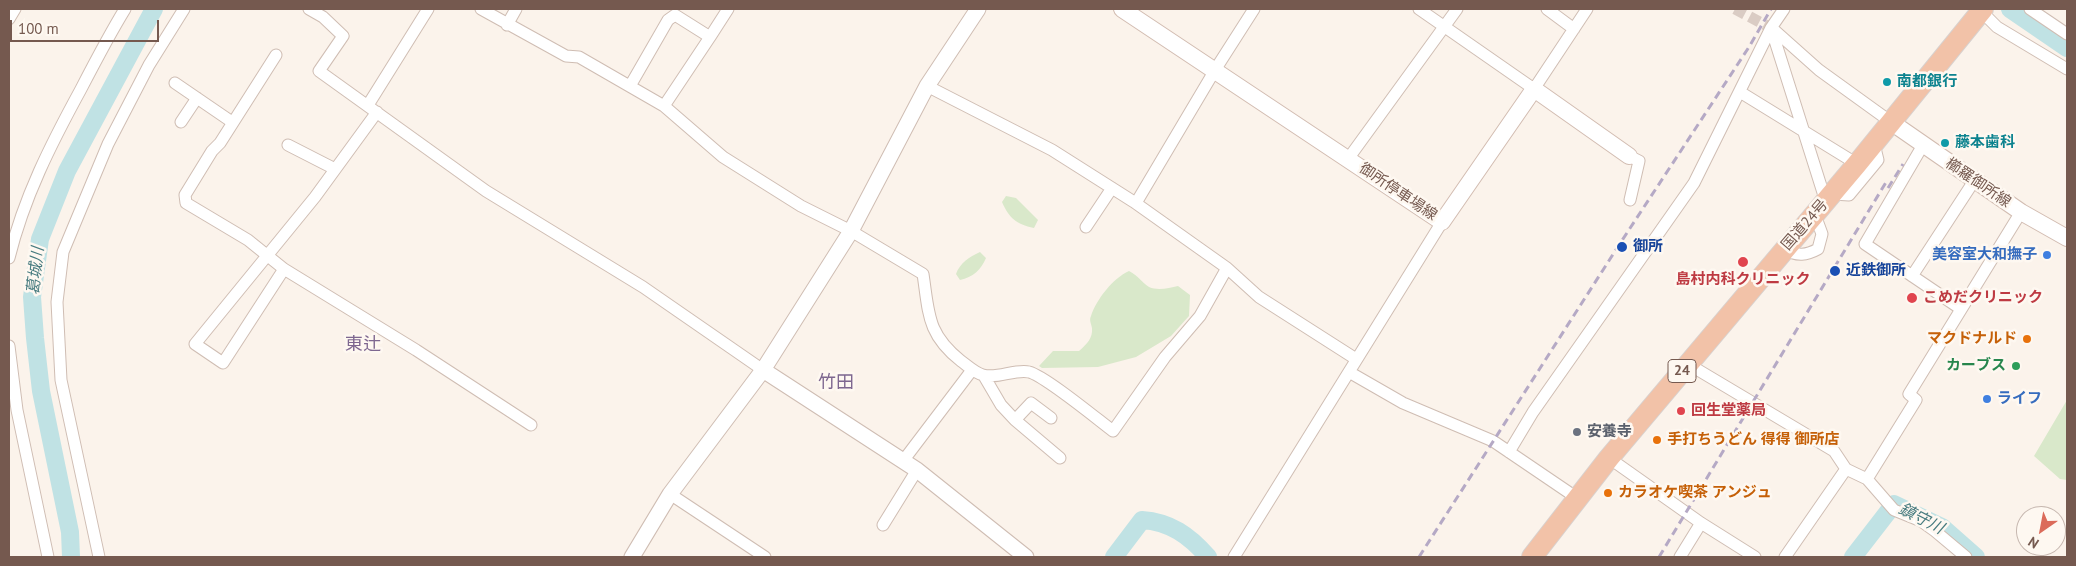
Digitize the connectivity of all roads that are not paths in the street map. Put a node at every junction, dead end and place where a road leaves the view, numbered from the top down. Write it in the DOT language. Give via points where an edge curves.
graph roads {
  1 [pos="15,9"];
  2 [pos="125,9"];
  3 [pos="184,9"];
  4 [pos="309,9"];
  5 [pos="428,9"];
  6 [pos="481,9"];
  7 [pos="516,9"];
  8 [pos="728,9"];
  9 [pos="978,9"];
  10 [pos="1122,9"];
  11 [pos="1254,9"];
  12 [pos="1419,9"];
  13 [pos="1457,9"];
  14 [pos="1547,9"];
  15 [pos="1587,9"];
  16 [pos="1784,9"];
  17 [pos="1981,9"];
  18 [pos="2030,9"];
  19 [pos="9,19"];
  20 [pos="506,25"];
  21 [pos="1445,26"];
  22 [pos="1771,28"];
  23 [pos="1574,29"];
  24 [pos="2067,34"];
  25 [pos="710,37"];
  26 [pos="276,55"];
  27 [pos="2067,69"];
  28 [pos="1215,70"];
  29 [pos="175,83"];
  30 [pos="630,86"];
  31 [pos="927,86"];
  32 [pos="1534,90"];
  33 [pos="1740,92"];
  34 [pos="197,98"];
  35 [pos="664,106"];
  36 [pos="372,109"];
  37 [pos="181,122"];
  38 [pos="232,122"];
  39 [pos="1891,122"];
  40 [pos="1803,131"];
  41 [pos="1874,144"];
  42 [pos="288,145"];
  43 [pos="1923,145"];
  44 [pos="1629,156"];
  45 [pos="1348,159"];
  46 [pos="1857,164"];
  47 [pos="335,169"];
  48 [pos="1974,181"];
  49 [pos="1112,188"];
  50 [pos="1630,200"];
  51 [pos="1136,203"];
  52 [pos="1824,204"];
  53 [pos="2021,212"];
  54 [pos="1442,222"];
  55 [pos="1086,226"];
  56 [pos="850,231"];
  57 [pos="2067,238"];
  58 [pos="266,256"];
  59 [pos="9,258"];
  60 [pos="1227,268"];
  61 [pos="284,269"];
  62 [pos="1912,276"];
  63 [pos="1961,309"];
  64 [pos="9,346"];
  65 [pos="1356,360"];
  66 [pos="1688,364"];
  67 [pos="763,370"];
  68 [pos="972,370"];
  69 [pos="1349,372"];
  70 [pos="984,376"];
  71 [pos="1051,418"];
  72 [pos="1015,420"];
  73 [pos="531,425"];
  74 [pos="1510,452"];
  75 [pos="1060,458"];
  76 [pos="1609,458"];
  77 [pos="903,461"];
  78 [pos="1846,469"];
  79 [pos="917,470"];
  80 [pos="1867,479"];
  81 [pos="670,494"];
  82 [pos="1577,498"];
  83 [pos="1701,523"];
  84 [pos="883,525"];
  85 [pos="1537,555"];
  86 [pos="48,557"];
  87 [pos="99,557"];
  88 [pos="632,557"];
  89 [pos="765,557"];
  90 [pos="1026,557"];
  91 [pos="1234,557"];
  92 [pos="1680,557"];
  93 [pos="1755,557"];
  94 [pos="1785,557"];
  95 [pos="1966,557"];
  1 -- 19 [label="street"];
  2 -- 59 [label="street" via="32,185"];
  3 -- 87 [label="street" via="149,65 108,144 63,252 57,302 61,380"];
  4 -- 36 [label="street" via="343,36 320,71"];
  5 -- 36 [label="street"];
  6 -- 20 [label="street"];
  7 -- 20 [label="street"];
  8 -- 25 [label="street"];
  9 -- 31 [label="street"];
  10 -- 28 [label="main road, 御所停車場線"];
  11 -- 28 [label="street"];
  12 -- 21 [label="street"];
  13 -- 21 [label="street"];
  14 -- 23 [label="street"];
  15 -- 23 [label="street"];
  16 -- 22 [label="street"];
  17 -- 27 [label="street" via="1997,27"];
  17 -- 39 [label="highway, 国道24号 / 24"];
  18 -- 24 [label="street"];
  20 -- 30 [label="street" via="566,56 579,57"];
  21 -- 32 [label="street"];
  21 -- 45 [label="street"];
  22 -- 33 [label="street"];
  22 -- 39 [label="street" via="1819,70"];
  22 -- 40 [label="street"];
  23 -- 32 [label="street"];
  25 -- 30 [label="street" via="675,15 668,20"];
  25 -- 35 [label="street"];
  26 -- 38 [label="street"];
  28 -- 45 [label="main road, 御所停車場線"];
  28 -- 51 [label="street"];
  29 -- 34 [label="street"];
  30 -- 35 [label="street"];
  31 -- 49 [label="street" via="1052,150"];
  31 -- 56 [label="street"];
  32 -- 44 [label="main road"];
  32 -- 54 [label="main road, 御所停車場線"];
  33 -- 40 [label="street"];
  33 -- 74 [label="street" via="1694,183 1533,412"];
  34 -- 37 [label="street"];
  34 -- 38 [label="street"];
  35 -- 56 [label="street" via="723,157 801,206"];
  36 -- 47 [label="street"];
  36 -- 67 [label="street" via="486,192 643,287"];
  38 -- 58 [label="street" via="185,195 186,204 248,240"];
  39 -- 41 [label="highway, 国道24号 / 24"];
  39 -- 43 [label="main road, 櫛羅御所線"];
  40 -- 46 [label="street"];
  40 -- 52 [label="street"];
  41 -- 46 [label="highway, 国道24号 / 24"];
  41 -- 52 [label="street" via="1878,160 1849,195"];
  42 -- 47 [label="street"];
  43 -- 48 [label="main road, 櫛羅御所線"];
  43 -- 62 [label="street" via="1865,244"];
  44 -- 50 [label="street" via="1639,161"];
  45 -- 54 [label="main road, 御所停車場線"];
  46 -- 52 [label="highway, 国道24号 / 24"];
  47 -- 58 [label="street"];
  48 -- 53 [label="main road, 櫛羅御所線"];
  48 -- 62 [label="street"];
  49 -- 51 [label="street"];
  49 -- 55 [label="street"];
  51 -- 60 [label="street"];
  52 -- 66 [label="highway, 国道24号 / 24"];
  53 -- 57 [label="main road, 櫛羅御所線"];
  53 -- 63 [label="street"];
  54 -- 65 [label="street"];
  56 -- 67 [label="street"];
  56 -- 68 [label="street" via="924,274 930,321 935,333 947,349"];
  58 -- 61 [label="street"];
  58 -- 61 [label="street" via="195,344 223,364"];
  60 -- 65 [label="street" via="1259,297"];
  60 -- 70 [label="street" via="1200,316 1165,357 1113,430 1046,381 1028,372"];
  61 -- 73 [label="street"];
  62 -- 63 [label="street"];
  63 -- 80 [label="street" via="1909,394 1916,400"];
  64 -- 86 [label="street" via="17,410"];
  65 -- 69 [label="street"];
  66 -- 76 [label="highway, 国道24号 / 24"];
  66 -- 78 [label="street" via="1834,451"];
  67 -- 77 [label="street"];
  67 -- 81 [label="street"];
  68 -- 70 [label="street"];
  68 -- 77 [label="street"];
  69 -- 74 [label="street" via="1403,403 1493,441"];
  69 -- 91 [label="street"];
  70 -- 72 [label="street" via="1001,406"];
  71 -- 72 [label="street" via="1031,403"];
  72 -- 75 [label="street"];
  74 -- 82 [label="street"];
  76 -- 82 [label="highway, 国道24号 / 24"];
  76 -- 83 [label="street"];
  77 -- 79 [label="street"];
  78 -- 80 [label="street"];
  78 -- 94 [label="street"];
  79 -- 84 [label="street"];
  79 -- 90 [label="street"];
  80 -- 95 [label="street" via="1894,510 1921,521"];
  81 -- 88 [label="street"];
  81 -- 89 [label="street"];
  82 -- 85 [label="highway, 国道24号 / 24"];
  83 -- 92 [label="street"];
  83 -- 93 [label="street"];
}
